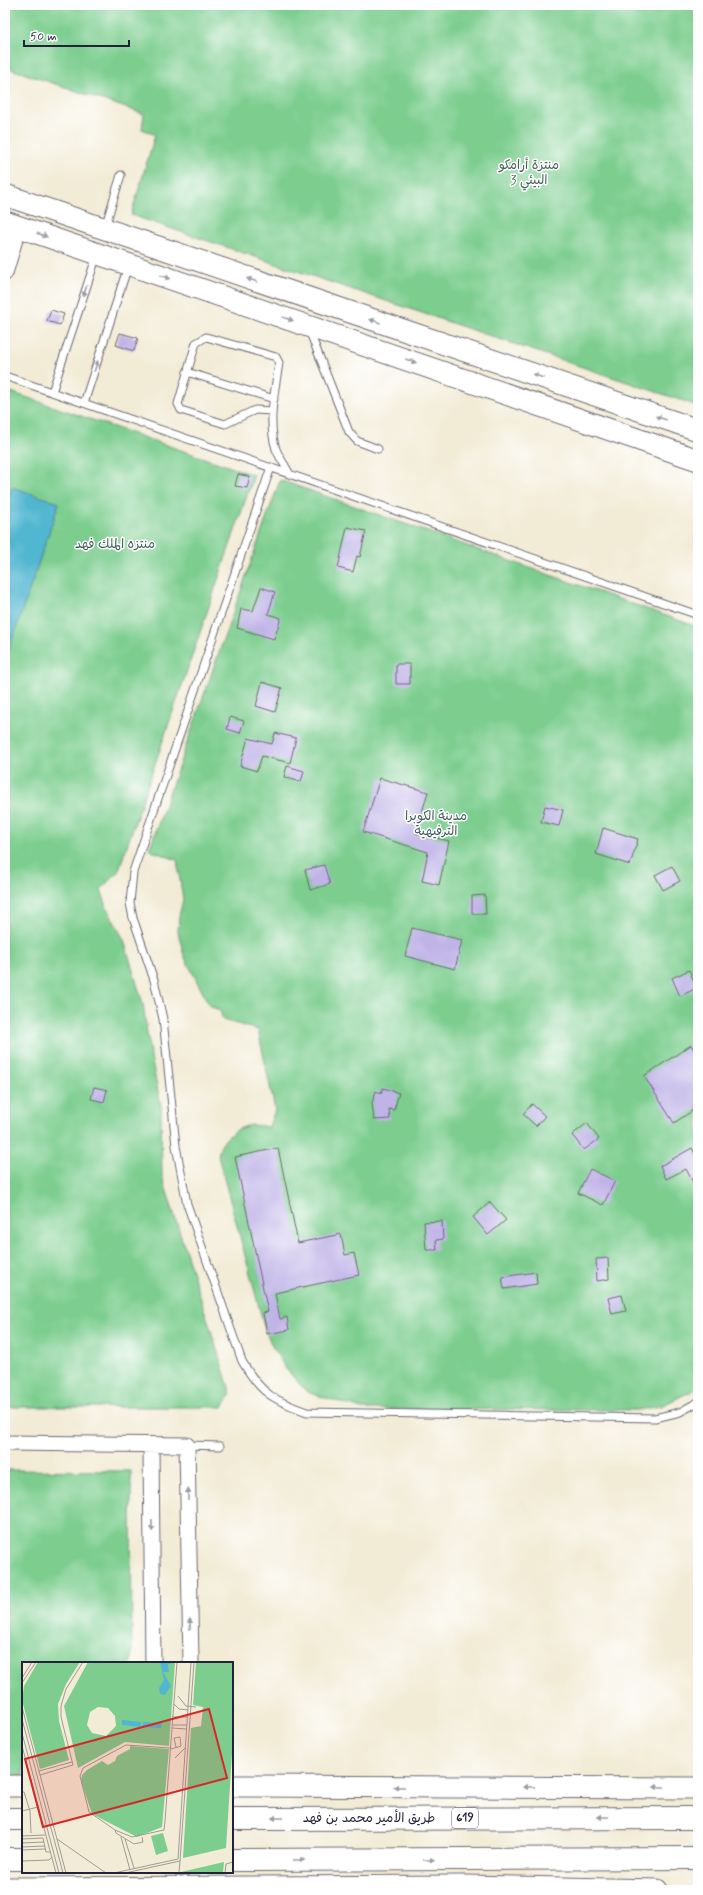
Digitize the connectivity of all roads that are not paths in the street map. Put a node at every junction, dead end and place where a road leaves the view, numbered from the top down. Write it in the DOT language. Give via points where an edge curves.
graph roads {
  1 [pos="122,175"];
  2 [pos="5,195"];
  3 [pos="75,220"];
  4 [pos="12,224"];
  5 [pos="104,229"];
  6 [pos="67,244"];
  7 [pos="97,254"];
  8 [pos="193,260"];
  9 [pos="129,265"];
  10 [pos="5,273"];
  11 [pos="186,284"];
  12 [pos="316,301"];
  13 [pos="308,326"];
  14 [pos="187,372"];
  15 [pos="5,376"];
  16 [pos="52,392"];
  17 [pos="591,394"];
  18 [pos="274,399"];
  19 [pos="84,403"];
  20 [pos="272,411"];
  21 [pos="582,420"];
  22 [pos="698,430"];
  23 [pos="378,449"];
  24 [pos="698,460"];
  25 [pos="271,468"];
  26 [pos="289,473"];
  27 [pos="698,615"];
  28 [pos="698,1402"];
  29 [pos="5,1443"];
  30 [pos="151,1445"];
  31 [pos="187,1445"];
  32 [pos="220,1446"];
  33 [pos="153,1662"];
  34 [pos="191,1662"];
  35 [pos="5,1786"];
  36 [pos="22,1786"];
  37 [pos="233,1786"];
  38 [pos="698,1788"];
  39 [pos="698,1817"];
  40 [pos="5,1819"];
  41 [pos="22,1819"];
  42 [pos="233,1819"];
  43 [pos="698,1858"];
  44 [pos="5,1859"];
  45 [pos="22,1859"];
  46 [pos="543,1859"];
  47 [pos="233,1860"];
  48 [pos="698,1869"];
  49 [pos="5,1888"];
  50 [pos="306,1888"];
  51 [pos="498,1888"];
  52 [pos="657,1890"];
  1 -- 5 [label="lane"];
  2 -- 3 [label="street"];
  3 -- 5 [label="street"];
  3 -- 6 [label="street"];
  4 -- 6 [label="street, one-way"];
  4 -- 10 [label="street"];
  5 -- 8 [label="street"];
  6 -- 7 [label="street"];
  7 -- 9 [label="street"];
  7 -- 16 [label="lane, one-way"];
  8 -- 11 [label="street"];
  12 -- 8 [label="street, one-way"];
  9 -- 11 [label="street, one-way"];
  19 -- 9 [label="lane, one-way"];
  11 -- 13 [label="street, one-way"];
  12 -- 13 [label="street"];
  17 -- 12 [label="street, one-way"];
  13 -- 21 [label="street, one-way"];
  13 -- 23 [label="lane" via="349,432 357,441"];
  14 -- 18 [label="lane"];
  14 -- 18 [label="lane" via="196,343 206,337 268,353 276,357 279,363"];
  14 -- 20 [label="lane" via="178,404 181,410 224,424 255,410"];
  15 -- 16 [label="lane"];
  16 -- 19 [label="lane"];
  17 -- 21 [label="street"];
  22 -- 17 [label="street, one-way"];
  18 -- 20 [label="lane"];
  19 -- 25 [label="lane"];
  20 -- 26 [label="lane" via="273,435 277,450"];
  21 -- 24 [label="street"];
  25 -- 26 [label="lane"];
  25 -- 28 [label="lane" via="133,872 130,888 133,918 154,980 163,1019 176,1146 187,1204 242,1361 253,1380 268,1395 307,1412 654,1418 680,1412"];
  26 -- 27 [label="lane"];
  29 -- 30 [label="street"];
  30 -- 31 [label="street"];
  30 -- 33 [label="street, one-way"];
  31 -- 32 [label="lane"];
  34 -- 31 [label="street, one-way"];
  35 -- 36 [label="street"];
  38 -- 37 [label="street, one-way"];
  39 -- 42 [label="highway, طريق الأمير محمد بن فهد / 619, one-way"];
  40 -- 41 [label="highway"];
  43 -- 46 [label="highway"];
  44 -- 45 [label="highway"];
  47 -- 46 [label="highway, one-way"];
  46 -- 48 [label="highway"];
  49 -- 50 [label="street"];
  50 -- 51 [label="street"];
  51 -- 52 [label="street"];
}
